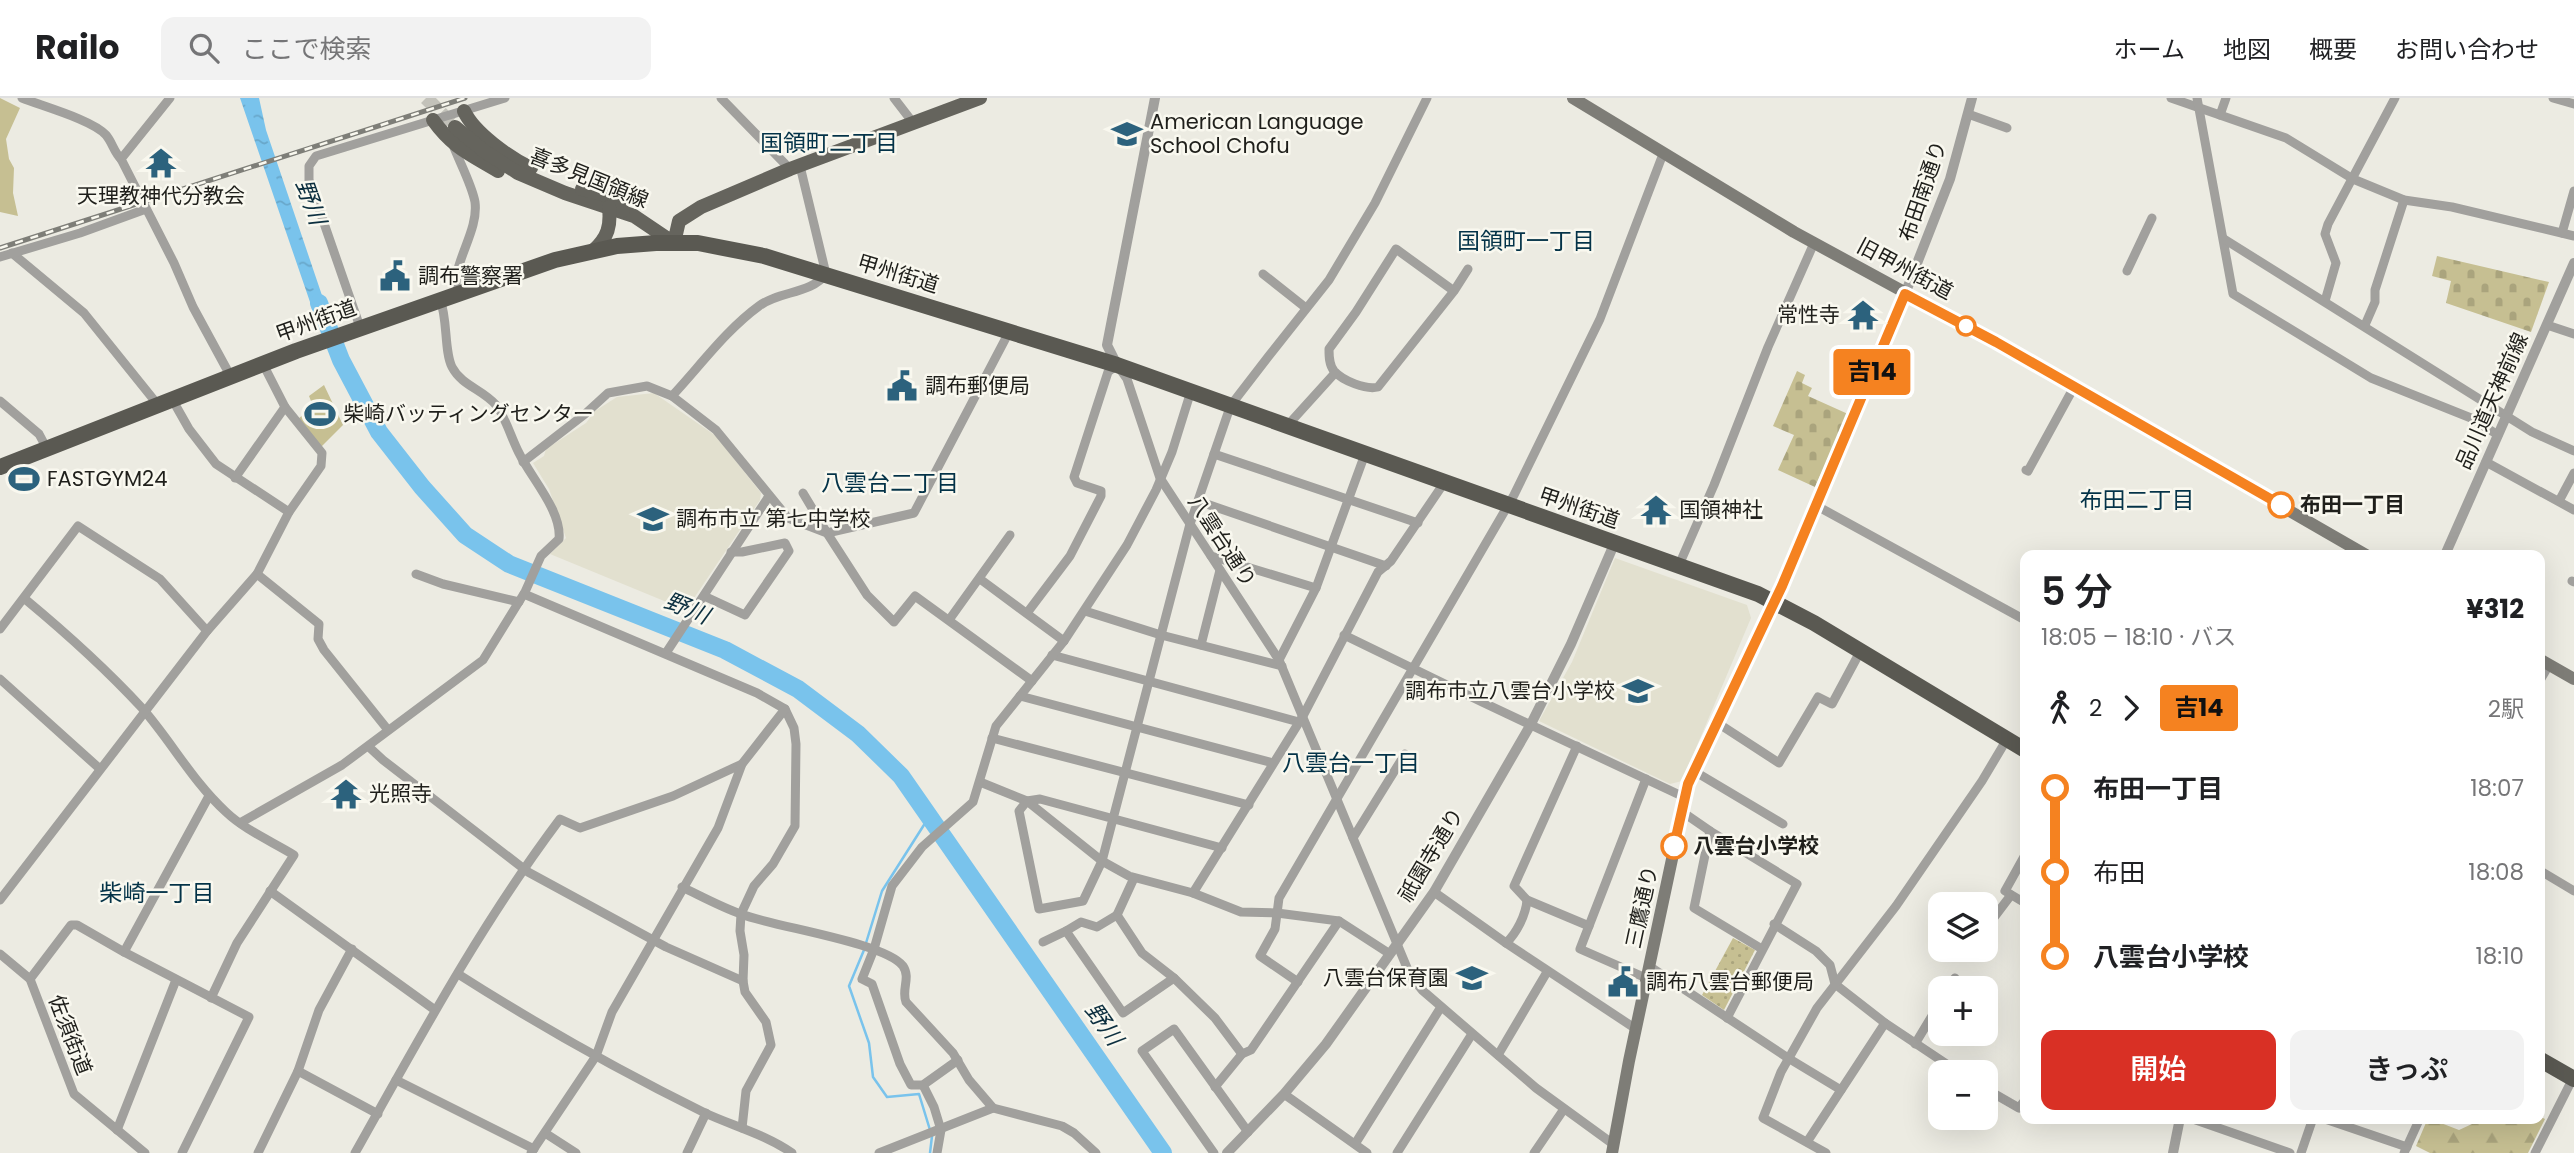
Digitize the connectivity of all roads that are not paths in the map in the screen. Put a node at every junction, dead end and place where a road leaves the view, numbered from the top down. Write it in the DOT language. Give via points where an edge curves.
graph roads {
  1 [pos="22,98"];
  2 [pos="170,98"];
  3 [pos="505,98"];
  4 [pos="721,98"];
  5 [pos="894,98"];
  6 [pos="981,98"];
  7 [pos="1155,98"];
  8 [pos="1427,98"];
  9 [pos="1573,98"];
  10 [pos="1972,98"];
  11 [pos="2171,98"];
  12 [pos="2226,98"];
  13 [pos="2395,98"];
  14 [pos="2553,98"];
  15 [pos="2197,103"];
  16 [pos="2574,104"];
  17 [pos="464,111"];
  18 [pos="1968,114"];
  19 [pos="2220,115"];
  20 [pos="433,120"];
  21 [pos="914,124"];
  22 [pos="2007,128"];
  23 [pos="453,135"];
  24 [pos="1664,154"];
  25 [pos="121,159"];
  26 [pos="795,168"];
  27 [pos="2353,179"];
  28 [pos="2574,191"];
  29 [pos="2404,200"];
  30 [pos="145,209"];
  31 [pos="616,209"];
  32 [pos="2152,218"];
  33 [pos="2562,233"];
  34 [pos="2574,236"];
  35 [pos="2224,239"];
  36 [pos="674,243"];
  37 [pos="1814,243"];
  38 [pos="594,250"];
  39 [pos="12,253"];
  40 [pos="0,257"];
  41 [pos="2574,263"];
  42 [pos="1468,269"];
  43 [pos="2127,271"];
  44 [pos="826,274"];
  45 [pos="1263,274"];
  46 [pos="1454,291"];
  47 [pos="457,293"];
  48 [pos="1905,294"];
  49 [pos="440,299"];
  50 [pos="2325,301"];
  51 [pos="1306,308"];
  52 [pos="2365,325"];
  53 [pos="2547,325"];
  54 [pos="354,330"];
  55 [pos="1009,331"];
  56 [pos="2574,334"];
  57 [pos="263,364"];
  58 [pos="1122,372"];
  59 [pos="1335,373"];
  60 [pos="231,377"];
  61 [pos="2074,387"];
  62 [pos="1192,391"];
  63 [pos="672,396"];
  64 [pos="0,401"];
  65 [pos="165,402"];
  66 [pos="1231,405"];
  67 [pos="285,407"];
  68 [pos="2507,415"];
  69 [pos="1286,426"];
  70 [pos="2498,435"];
  71 [pos="47,449"];
  72 [pos="2574,451"];
  73 [pos="1214,454"];
  74 [pos="1365,454"];
  75 [pos="523,462"];
  76 [pos="2486,462"];
  77 [pos="0,467"];
  78 [pos="2026,470"];
  79 [pos="2574,473"];
  80 [pos="235,478"];
  81 [pos="1160,478"];
  82 [pos="1444,483"];
  83 [pos="803,493"];
  84 [pos="769,496"];
  85 [pos="1349,499"];
  86 [pos="1198,501"];
  87 [pos="2559,501"];
  88 [pos="1507,506"];
  89 [pos="1817,506"];
  90 [pos="2574,510"];
  91 [pos="289,512"];
  92 [pos="1418,523"];
  93 [pos="1190,524"];
  94 [pos="827,533"];
  95 [pos="1010,535"];
  96 [pos="1615,542"];
  97 [pos="1332,546"];
  98 [pos="2354,550"];
  99 [pos="2447,550"];
  100 [pos="731,552"];
  101 [pos="1211,556"];
  102 [pos="1679,565"];
  103 [pos="1386,566"];
  104 [pos="1220,570"];
  105 [pos="416,573"];
  106 [pos="257,574"];
  107 [pos="980,579"];
  108 [pos="1316,588"];
  109 [pos="523,596"];
  110 [pos="704,596"];
  111 [pos="25,599"];
  112 [pos="1774,601"];
  113 [pos="1085,611"];
  114 [pos="1027,613"];
  115 [pos="2020,617"];
  116 [pos="949,620"];
  117 [pos="0,629"];
  118 [pos="206,631"];
  119 [pos="1161,635"];
  120 [pos="1344,635"];
  121 [pos="1064,640"];
  122 [pos="1201,645"];
  123 [pos="1861,650"];
  124 [pos="667,651"];
  125 [pos="1052,655"];
  126 [pos="1280,663"];
  127 [pos="2545,663"];
  128 [pos="1412,668"];
  129 [pos="0,679"];
  130 [pos="2574,679"];
  131 [pos="1032,681"];
  132 [pos="1149,682"];
  133 [pos="1020,696"];
  134 [pos="785,709"];
  135 [pos="144,711"];
  136 [pos="1301,719"];
  137 [pos="1716,722"];
  138 [pos="1531,724"];
  139 [pos="1137,727"];
  140 [pos="388,730"];
  141 [pos="992,738"];
  142 [pos="2007,739"];
  143 [pos="1577,746"];
  144 [pos="369,747"];
  145 [pos="2020,747"];
  146 [pos="1405,754"];
  147 [pos="742,764"];
  148 [pos="1273,764"];
  149 [pos="100,769"];
  150 [pos="1694,771"];
  151 [pos="1125,773"];
  152 [pos="1646,779"];
  153 [pos="981,782"];
  154 [pos="209,796"];
  155 [pos="1684,797"];
  156 [pos="1337,799"];
  157 [pos="1027,800"];
  158 [pos="1249,805"];
  159 [pos="1681,811"];
  160 [pos="1113,819"];
  161 [pos="240,823"];
  162 [pos="1783,824"];
  163 [pos="1710,831"];
  164 [pos="1353,838"];
  165 [pos="1223,848"];
  166 [pos="1102,861"];
  167 [pos="2020,864"];
  168 [pos="523,868"];
  169 [pos="2545,874"];
  170 [pos="1134,878"];
  171 [pos="682,887"];
  172 [pos="270,891"];
  173 [pos="2574,891"];
  174 [pos="1434,892"];
  175 [pos="1193,893"];
  176 [pos="2011,895"];
  177 [pos="0,900"];
  178 [pos="1527,900"];
  179 [pos="2020,901"];
  180 [pos="1998,912"];
  181 [pos="1277,913"];
  182 [pos="741,914"];
  183 [pos="1117,915"];
  184 [pos="1339,921"];
  185 [pos="1774,924"];
  186 [pos="1589,926"];
  187 [pos="1066,931"];
  188 [pos="653,940"];
  189 [pos="1043,942"];
  190 [pos="1506,943"];
  191 [pos="352,949"];
  192 [pos="874,949"];
  193 [pos="1394,949"];
  194 [pos="1762,949"];
  195 [pos="124,952"];
  196 [pos="0,954"];
  197 [pos="1547,972"];
  198 [pos="1648,972"];
  199 [pos="458,974"];
  200 [pos="1174,978"];
  201 [pos="30,979"];
  202 [pos="176,980"];
  203 [pos="743,981"];
  204 [pos="1298,982"];
  205 [pos="1835,984"];
  206 [pos="211,998"];
  207 [pos="1441,1007"];
  208 [pos="435,1010"];
  209 [pos="1727,1018"];
  210 [pos="1928,1022"];
  211 [pos="1885,1023"];
  212 [pos="1636,1029"];
  213 [pos="1472,1034"];
  214 [pos="1915,1044"];
  215 [pos="1242,1054"];
  216 [pos="1498,1055"];
  217 [pos="596,1056"];
  218 [pos="1788,1058"];
  219 [pos="958,1060"];
  220 [pos="1940,1060"];
  221 [pos="2545,1062"];
  222 [pos="298,1072"];
  223 [pos="2574,1078"];
  224 [pos="396,1080"];
  225 [pos="923,1085"];
  226 [pos="1215,1087"];
  227 [pos="1841,1090"];
  228 [pos="1284,1094"];
  229 [pos="1998,1096"];
  230 [pos="993,1108"];
  231 [pos="2020,1108"];
  232 [pos="1564,1109"];
  233 [pos="706,1113"];
  234 [pos="377,1114"];
  235 [pos="2179,1124"];
  236 [pos="2207,1124"];
  237 [pos="2311,1124"];
  238 [pos="2338,1124"];
  239 [pos="2417,1124"];
  240 [pos="742,1128"];
  241 [pos="117,1130"];
  242 [pos="942,1130"];
  243 [pos="1248,1132"];
  244 [pos="545,1133"];
  245 [pos="1807,1142"];
  246 [pos="1355,1144"];
  247 [pos="772,1148"];
  248 [pos="1613,1149"];
  249 [pos="2405,1150"];
  250 [pos="533,1151"];
  251 [pos="145,1153"];
  252 [pos="182,1153"];
  253 [pos="258,1153"];
  254 [pos="355,1153"];
  255 [pos="576,1153"];
  256 [pos="687,1153"];
  257 [pos="792,1153"];
  258 [pos="879,1153"];
  259 [pos="936,1153"];
  260 [pos="1096,1153"];
  261 [pos="1214,1153"];
  262 [pos="1227,1153"];
  263 [pos="1367,1153"];
  264 [pos="1397,1153"];
  265 [pos="1535,1153"];
  266 [pos="1826,1153"];
  267 [pos="2174,1153"];
  268 [pos="2290,1153"];
  269 [pos="2301,1153"];
  270 [pos="2535,1153"];
  1 -- 25 [label="street" via="98,129"];
  2 -- 25 [label="street"];
  3 -- 17 [label="street"];
  4 -- 26 [label="street"];
  5 -- 21 [label="street"];
  6 -- 21 [label="main road"];
  7 -- 58 [label="street" via="1107,345"];
  8 -- 51 [label="street" via="1375,203 1329,280"];
  9 -- 24 [label="main road, 旧甲州街道"];
  10 -- 18 [label="street, 布田南通り"];
  11 -- 15 [label="street"];
  12 -- 19 [label="street"];
  13 -- 27 [label="street"];
  14 -- 16 [label="street"];
  15 -- 19 [label="street"];
  15 -- 35 [label="street"];
  17 -- 20 [label="street"];
  17 -- 31 [label="main road" via="473,125 520,163 613,197"];
  18 -- 22 [label="street"];
  18 -- 48 [label="street, 布田南通り" via="1950,178"];
  19 -- 27 [label="street" via="2286,138"];
  20 -- 23 [label="main road, 喜多見国領線"];
  20 -- 54 [label="street" via="316,156 309,166 309,180"];
  21 -- 26 [label="main road"];
  23 -- 31 [label="main road, 喜多見国領線" via="518,173"];
  23 -- 47 [label="street" via="475,202 454,282"];
  24 -- 37 [label="main road, 旧甲州街道"];
  24 -- 88 [label="street" via="1600,319"];
  25 -- 30 [label="street"];
  26 -- 36 [label="main road" via="701,207 679,221"];
  26 -- 44 [label="street"];
  27 -- 29 [label="street"];
  27 -- 50 [label="street" via="2325,234 2336,263"];
  28 -- 33 [label="street"];
  29 -- 33 [label="street"];
  29 -- 52 [label="street"];
  30 -- 39 [label="street"];
  30 -- 60 [label="street"];
  31 -- 36 [label="main road, 喜多見国領線"];
  31 -- 38 [label="main road" via="604,240"];
  32 -- 43 [label="street"];
  33 -- 34 [label="street"];
  35 -- 50 [label="street"];
  35 -- 70 [label="street" via="2233,294 2371,377 2471,418"];
  36 -- 38 [label="highway, 甲州街道"];
  36 -- 44 [label="highway, 甲州街道" via="764,256"];
  37 -- 48 [label="main road, 旧甲州街道"];
  37 -- 102 [label="street"];
  38 -- 47 [label="highway, 甲州街道"];
  39 -- 40 [label="street"];
  39 -- 65 [label="street" via="84,313"];
  41 -- 53 [label="street, 品川道天神前線"];
  42 -- 46 [label="street"];
  44 -- 55 [label="highway, 甲州街道"];
  44 -- 63 [label="street" via="818,284 761,304"];
  45 -- 51 [label="street"];
  46 -- 59 [label="street" via="1378,387 1370,389"];
  46 -- 59 [label="street" via="1396,249 1329,349"];
  47 -- 49 [label="highway, 甲州街道"];
  48 -- 61 [label="main road, 旧甲州街道"];
  48 -- 89 [label="main road, 三鷹通り"];
  49 -- 54 [label="highway, 甲州街道"];
  49 -- 75 [label="street" via="453,370 462,382 496,405"];
  50 -- 52 [label="street"];
  51 -- 66 [label="street"];
  52 -- 68 [label="street"];
  53 -- 56 [label="street"];
  53 -- 68 [label="street, 品川道天神前線"];
  54 -- 57 [label="highway, 甲州街道"];
  55 -- 58 [label="highway, 甲州街道"];
  55 -- 94 [label="street" via="914,513"];
  57 -- 60 [label="highway, 甲州街道"];
  57 -- 67 [label="street"];
  58 -- 62 [label="highway, 甲州街道"];
  58 -- 81 [label="street, 八雲台通り"];
  58 -- 114 [label="street" via="1074,477 1077,483 1101,491 1101,496 1070,556"];
  59 -- 69 [label="street"];
  60 -- 65 [label="highway, 甲州街道"];
  61 -- 78 [label="street"];
  61 -- 98 [label="main road, 旧甲州街道"];
  62 -- 66 [label="highway, 甲州街道"];
  62 -- 81 [label="street"];
  63 -- 75 [label="street" via="647,386 608,393"];
  63 -- 84 [label="street" via="716,430"];
  64 -- 71 [label="street" via="39,434"];
  65 -- 71 [label="highway, 甲州街道"];
  65 -- 80 [label="street" via="216,464"];
  66 -- 69 [label="highway, 甲州街道"];
  66 -- 73 [label="street"];
  67 -- 80 [label="street"];
  67 -- 91 [label="street" via="323,458"];
  68 -- 70 [label="street, 品川道天神前線"];
  68 -- 72 [label="street"];
  69 -- 74 [label="highway, 甲州街道"];
  70 -- 76 [label="street, 品川道天神前線"];
  71 -- 77 [label="highway, 甲州街道"];
  73 -- 85 [label="street"];
  73 -- 86 [label="street"];
  74 -- 82 [label="highway, 甲州街道"];
  74 -- 85 [label="street"];
  75 -- 109 [label="street" via="544,493 560,531 559,539 541,556"];
  76 -- 87 [label="street"];
  76 -- 99 [label="street, 品川道天神前線"];
  79 -- 87 [label="street"];
  80 -- 91 [label="street"];
  81 -- 93 [label="street, 八雲台通り"];
  81 -- 113 [label="street" via="1128,545"];
  82 -- 88 [label="highway, 甲州街道"];
  82 -- 92 [label="street"];
  83 -- 94 [label="street"];
  84 -- 94 [label="street" via="788,518"];
  84 -- 100 [label="street"];
  85 -- 92 [label="street"];
  85 -- 97 [label="street"];
  86 -- 93 [label="street"];
  86 -- 97 [label="street"];
  87 -- 90 [label="street"];
  88 -- 96 [label="highway, 甲州街道"];
  88 -- 128 [label="street"];
  89 -- 112 [label="main road, 三鷹通り"];
  89 -- 115 [label="street"];
  91 -- 106 [label="street"];
  92 -- 103 [label="street"];
  93 -- 101 [label="street, 八雲台通り"];
  93 -- 119 [label="street"];
  94 -- 116 [label="street" via="867,595 894,622 915,596"];
  95 -- 107 [label="street"];
  96 -- 102 [label="highway, 甲州街道"];
  96 -- 138 [label="street, 祇園寺通り"];
  97 -- 103 [label="street"];
  97 -- 108 [label="street"];
  100 -- 110 [label="street"];
  100 -- 110 [label="street" via="785,543 789,551 745,615"];
  101 -- 104 [label="street, 八雲台通り"];
  101 -- 108 [label="street"];
  102 -- 112 [label="highway, 甲州街道"];
  103 -- 120 [label="street" via="1377,572"];
  104 -- 122 [label="street"];
  104 -- 126 [label="street, 八雲台通り"];
  105 -- 109 [label="street" via="443,584"];
  106 -- 118 [label="street"];
  106 -- 140 [label="street" via="319,624 318,639 324,650"];
  107 -- 114 [label="street"];
  107 -- 116 [label="street"];
  108 -- 126 [label="street"];
  109 -- 124 [label="street"];
  109 -- 140 [label="street" via="483,660"];
  110 -- 124 [label="street"];
  111 -- 117 [label="street"];
  111 -- 118 [label="street" via="78,526 160,579"];
  111 -- 135 [label="street" via="77,642"];
  112 -- 123 [label="highway, 甲州街道"];
  112 -- 137 [label="main road, 三鷹通り"];
  113 -- 119 [label="street"];
  113 -- 121 [label="street"];
  114 -- 121 [label="street"];
  116 -- 131 [label="street"];
  118 -- 135 [label="street"];
  119 -- 122 [label="street"];
  119 -- 132 [label="street"];
  120 -- 128 [label="street"];
  120 -- 136 [label="street"];
  121 -- 125 [label="street"];
  122 -- 126 [label="street"];
  123 -- 137 [label="street" via="1832,704 1818,696 1779,763"];
  123 -- 142 [label="highway, 甲州街道"];
  124 -- 134 [label="street"];
  125 -- 131 [label="street"];
  125 -- 132 [label="street"];
  126 -- 136 [label="street, 八雲台通り"];
  127 -- 130 [label="main road"];
  128 -- 138 [label="street"];
  128 -- 156 [label="street"];
  129 -- 149 [label="street"];
  131 -- 133 [label="street"];
  132 -- 136 [label="street"];
  132 -- 139 [label="street"];
  133 -- 139 [label="street"];
  133 -- 141 [label="street"];
  134 -- 147 [label="street"];
  134 -- 182 [label="street" via="796,744 794,826"];
  135 -- 149 [label="street"];
  135 -- 154 [label="street"];
  136 -- 148 [label="street"];
  136 -- 156 [label="street, 八雲台通り"];
  137 -- 150 [label="main road, 三鷹通り"];
  138 -- 143 [label="street"];
  138 -- 174 [label="street, 祇園寺通り"];
  139 -- 148 [label="street"];
  139 -- 151 [label="street"];
  140 -- 144 [label="street"];
  141 -- 151 [label="street"];
  141 -- 153 [label="street"];
  142 -- 145 [label="highway, 甲州街道"];
  142 -- 205 [label="street" via="1896,906"];
  143 -- 152 [label="street"];
  143 -- 178 [label="street" via="1514,886"];
  144 -- 161 [label="street"];
  144 -- 168 [label="street"];
  146 -- 164 [label="street"];
  147 -- 168 [label="street" via="673,796 580,828 560,819"];
  147 -- 171 [label="street" via="718,828"];
  148 -- 158 [label="street"];
  149 -- 177 [label="street"];
  150 -- 155 [label="main road, 三鷹通り"];
  150 -- 162 [label="street"];
  151 -- 158 [label="street"];
  151 -- 160 [label="street"];
  152 -- 155 [label="street"];
  152 -- 186 [label="street"];
  153 -- 157 [label="street"];
  153 -- 192 [label="street" via="973,802 925,845 892,887"];
  154 -- 161 [label="street"];
  154 -- 195 [label="street"];
  155 -- 159 [label="main road, 三鷹通り"];
  156 -- 164 [label="street, 八雲台通り"];
  156 -- 181 [label="street" via="1279,898"];
  157 -- 160 [label="street" via="1040,799"];
  157 -- 166 [label="street"];
  157 -- 166 [label="street" via="1018,811 1039,909 1083,901"];
  158 -- 165 [label="street"];
  159 -- 163 [label="street"];
  159 -- 198 [label="main road, 三鷹通り"];
  160 -- 165 [label="street"];
  160 -- 166 [label="street"];
  161 -- 172 [label="street" via="293,855"];
  163 -- 185 [label="street" via="1797,884"];
  163 -- 194 [label="street" via="1694,908"];
  164 -- 193 [label="street, 八雲台通り"];
  165 -- 175 [label="street"];
  166 -- 170 [label="street"];
  167 -- 176 [label="street" via="2005,891"];
  168 -- 188 [label="street"];
  168 -- 199 [label="street"];
  169 -- 173 [label="street"];
  170 -- 175 [label="street"];
  170 -- 183 [label="street"];
  171 -- 182 [label="street"];
  171 -- 188 [label="street"];
  172 -- 191 [label="street"];
  172 -- 206 [label="street" via="237,943"];
  174 -- 190 [label="street"];
  174 -- 193 [label="street, 祇園寺通り"];
  175 -- 181 [label="street" via="1241,912"];
  176 -- 179 [label="street"];
  176 -- 180 [label="street"];
  178 -- 186 [label="street"];
  178 -- 190 [label="street" via="1527,908"];
  181 -- 184 [label="street"];
  181 -- 204 [label="street" via="1275,929 1261,956"];
  182 -- 192 [label="street"];
  182 -- 203 [label="street"];
  183 -- 187 [label="street" via="1097,927 1081,922"];
  183 -- 200 [label="street" via="1142,953"];
  184 -- 193 [label="street"];
  184 -- 204 [label="street"];
  185 -- 194 [label="street"];
  185 -- 205 [label="street" via="1830,965"];
  186 -- 198 [label="street" via="1580,949"];
  187 -- 189 [label="street"];
  187 -- 200 [label="street" via="1123,1013"];
  188 -- 203 [label="street"];
  188 -- 217 [label="street" via="612,1012"];
  190 -- 197 [label="street"];
  191 -- 208 [label="street"];
  191 -- 222 [label="street" via="319,1010"];
  192 -- 219 [label="street" via="905,968 906,1002"];
  192 -- 225 [label="street" via="862,979 872,984 911,1085"];
  193 -- 207 [label="street, 八雲台通り" via="1422,990"];
  193 -- 228 [label="street, 祇園寺通り"];
  194 -- 209 [label="street"];
  195 -- 201 [label="street" via="71,925"];
  195 -- 202 [label="street"];
  196 -- 201 [label="street, 佐須街道"];
  197 -- 212 [label="street"];
  197 -- 216 [label="street"];
  198 -- 209 [label="street"];
  198 -- 212 [label="main road, 三鷹通り"];
  199 -- 208 [label="street"];
  199 -- 217 [label="street"];
  200 -- 215 [label="street" via="1215,1018"];
  201 -- 241 [label="street, 佐須街道" via="74,1094"];
  202 -- 206 [label="street"];
  202 -- 241 [label="street"];
  203 -- 240 [label="street" via="745,992 766,1022 771,1045 746,1091"];
  204 -- 215 [label="street" via="1251,1050"];
  205 -- 211 [label="street"];
  205 -- 218 [label="street"];
  206 -- 252 [label="street" via="249,1017"];
  207 -- 213 [label="street, 八雲台通り"];
  207 -- 246 [label="street"];
  208 -- 224 [label="street"];
  209 -- 218 [label="street"];
  210 -- 214 [label="street"];
  211 -- 214 [label="street"];
  211 -- 227 [label="street"];
  212 -- 248 [label="main road, 三鷹通り"];
  213 -- 216 [label="street, 八雲台通り"];
  213 -- 264 [label="street"];
  214 -- 220 [label="street"];
  215 -- 226 [label="street"];
  216 -- 232 [label="street, 八雲台通り"];
  217 -- 233 [label="street"];
  217 -- 244 [label="street"];
  218 -- 227 [label="street"];
  218 -- 245 [label="street" via="1763,1118"];
  219 -- 225 [label="street"];
  219 -- 230 [label="street"];
  221 -- 223 [label="highway"];
  222 -- 234 [label="street"];
  222 -- 253 [label="street"];
  223 -- 270 [label="street"];
  224 -- 234 [label="street"];
  224 -- 250 [label="street"];
  225 -- 242 [label="street"];
  226 -- 243 [label="street"];
  226 -- 261 [label="street" via="1174,1029 1142,1051"];
  227 -- 245 [label="street"];
  228 -- 243 [label="street, 祇園寺通り"];
  228 -- 246 [label="street"];
  229 -- 231 [label="street"];
  230 -- 242 [label="street"];
  230 -- 260 [label="street" via="1062,1126"];
  232 -- 248 [label="street, 八雲台通り"];
  232 -- 265 [label="street"];
  233 -- 240 [label="street"];
  233 -- 256 [label="street"];
  234 -- 254 [label="street"];
  235 -- 267 [label="street"];
  236 -- 268 [label="street"];
  237 -- 269 [label="street"];
  238 -- 249 [label="street"];
  239 -- 249 [label="street"];
  240 -- 247 [label="street"];
  241 -- 251 [label="street, 佐須街道"];
  242 -- 258 [label="street"];
  242 -- 259 [label="street"];
  243 -- 262 [label="street, 祇園寺通り"];
  244 -- 250 [label="street"];
  244 -- 255 [label="street"];
  245 -- 266 [label="street"];
  246 -- 263 [label="street"];
  247 -- 257 [label="street"];
}
